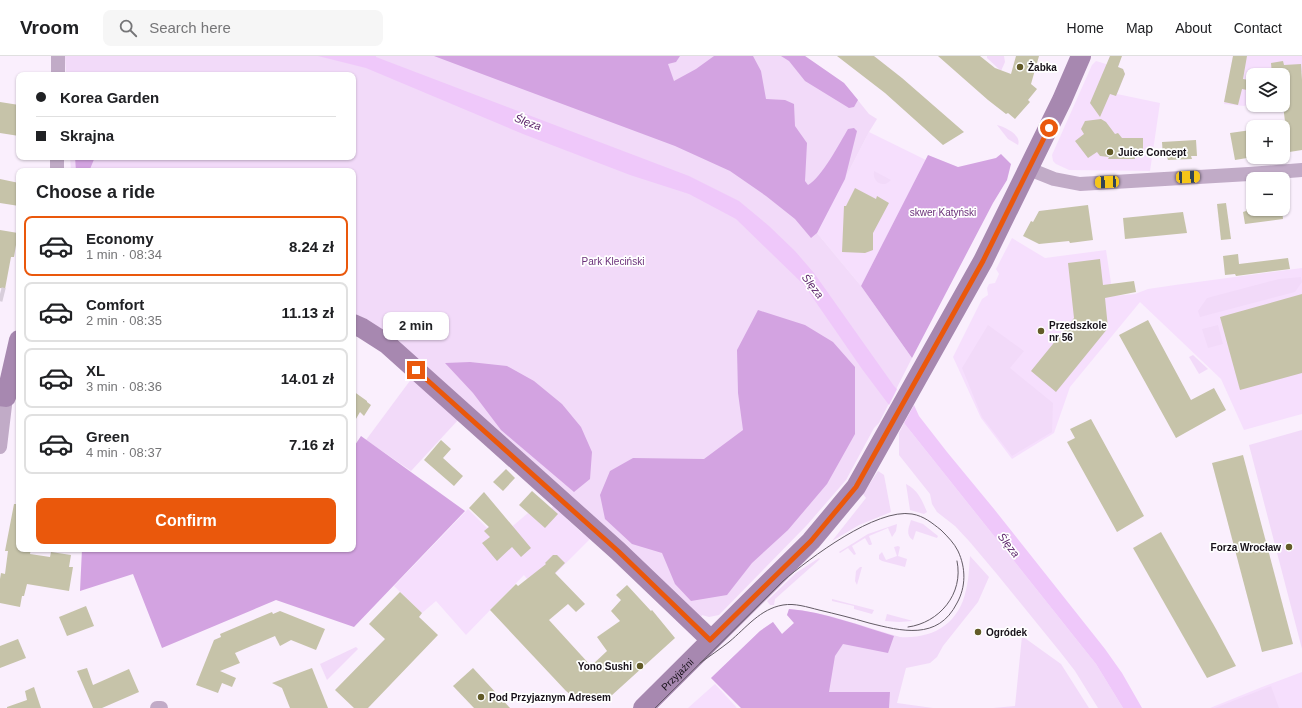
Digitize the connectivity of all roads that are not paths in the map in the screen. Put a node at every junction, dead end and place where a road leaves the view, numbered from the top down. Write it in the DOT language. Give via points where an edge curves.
graph roads {
  1 [pos="58,56"];
  2 [pos="1081,56"];
  3 [pos="58,72"];
  4 [pos="1029,169"];
  5 [pos="1302,170"];
  6 [pos="356,325"];
  7 [pos="16,351"];
  8 [pos="3,397"];
  9 [pos="0,447"];
  10 [pos="710,640"];
  11 [pos="157,708"];
  12 [pos="161,708"];
  13 [pos="644,708"];
  1 -- 3 [label="street"];
  2 -- 4 [label="street, Przyjaźni"];
  4 -- 5 [label="street" via="1057,180 1080,184"];
  4 -- 10 [label="street, Przyjaźni" via="983,261 856,487 811,541"];
  6 -- 10 [label="street" via="387,344 595,530"];
  7 -- 8 [label="street"];
  8 -- 9 [label="street"];
  10 -- 13 [label="street, Przyjaźni"];
  11 -- 12 [label="street"];
}
